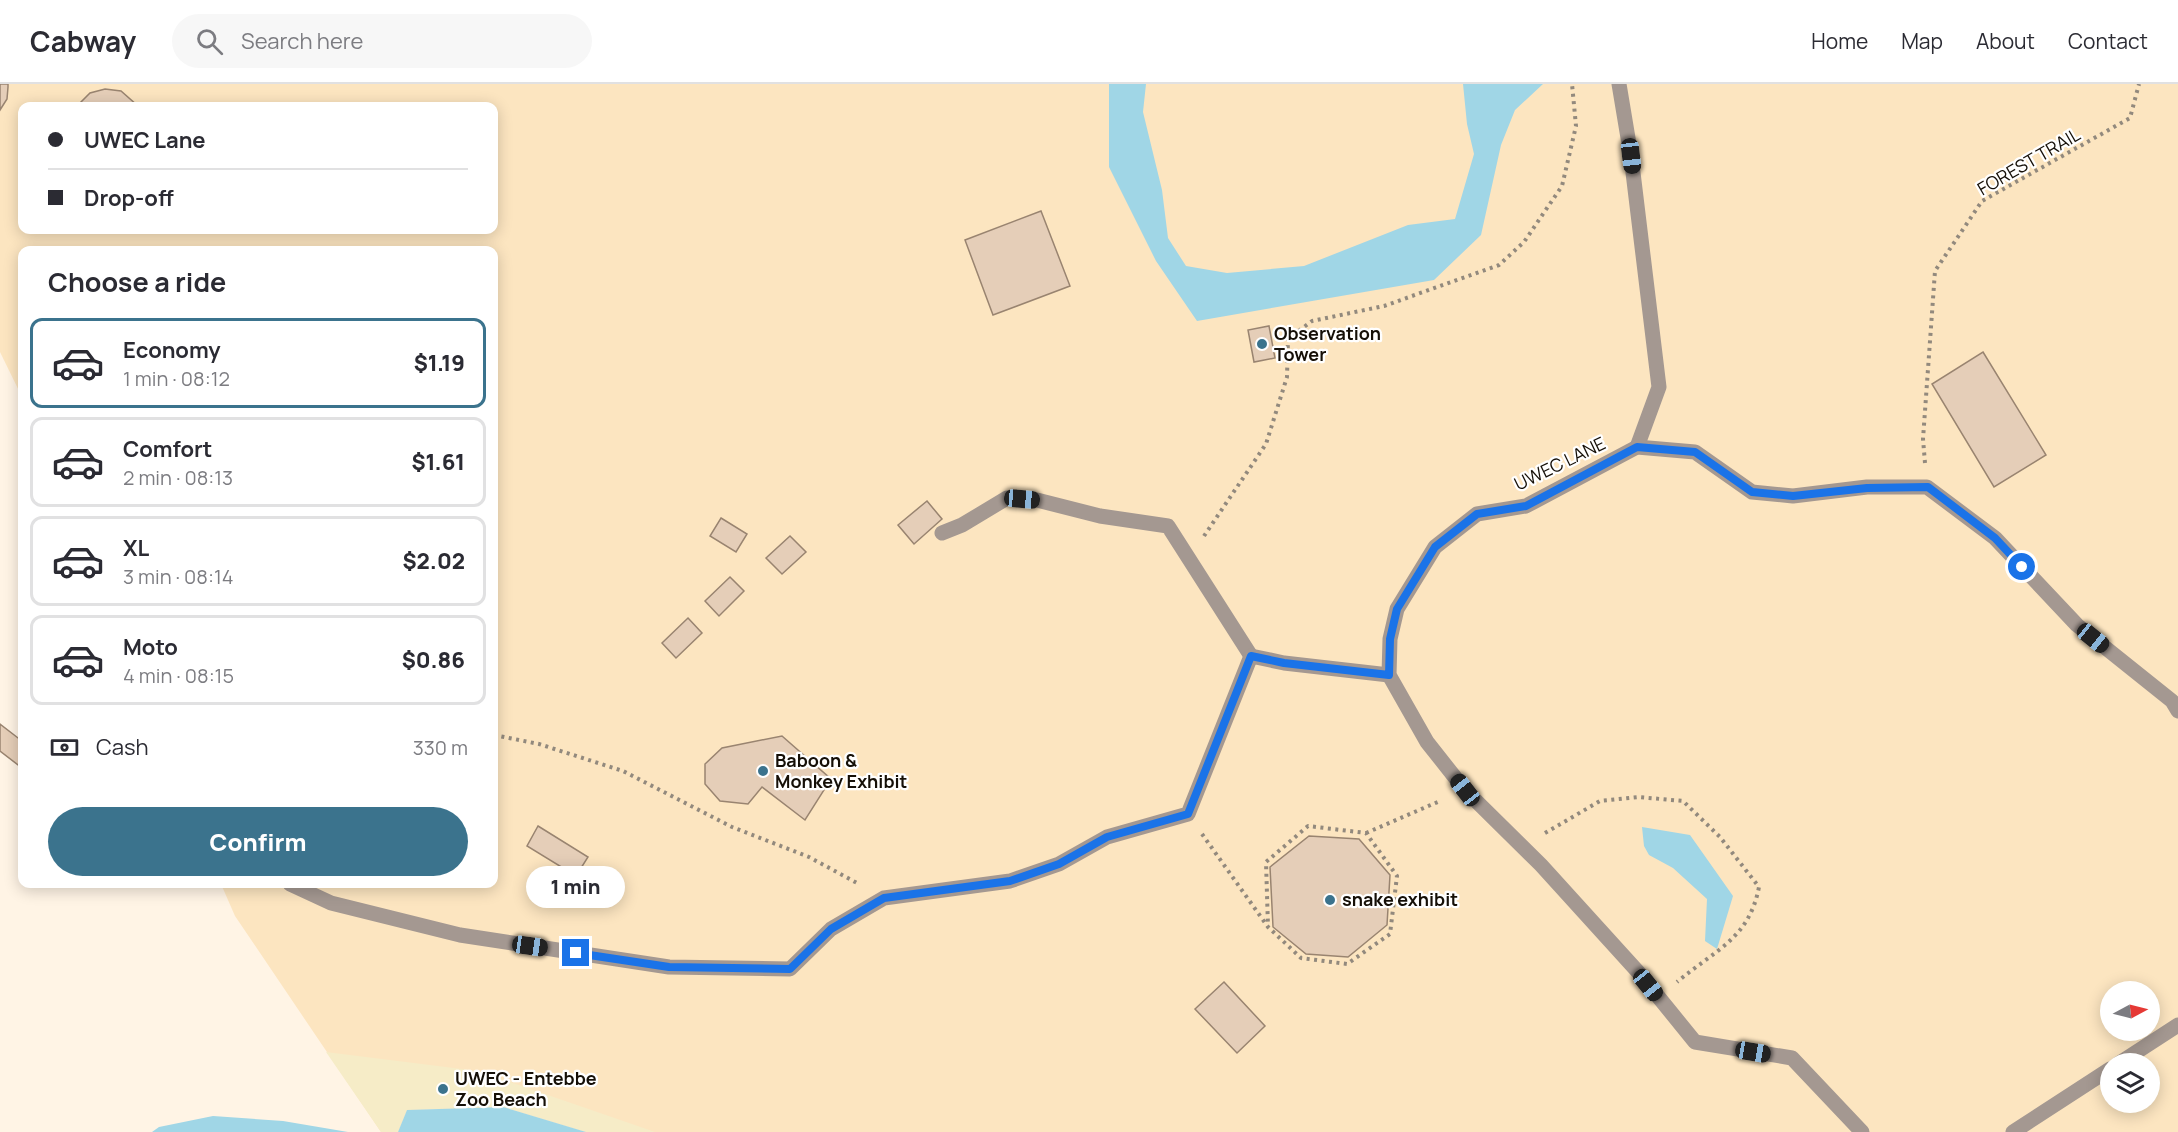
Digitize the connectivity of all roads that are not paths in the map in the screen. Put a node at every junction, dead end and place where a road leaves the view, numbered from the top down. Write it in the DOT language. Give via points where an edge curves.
graph roads {
  1 [pos="1619,84"];
  2 [pos="1637,447"];
  3 [pos="942,533"];
  4 [pos="1251,656"];
  5 [pos="1389,675"];
  6 [pos="2176,704"];
  7 [pos="299,888"];
  8 [pos="2178,1025"];
  9 [pos="2135,1053"];
  10 [pos="2100,1075"];
  11 [pos="1862,1132"];
  12 [pos="2013,1132"];
  1 -- 2 [label="lane" via="1659,387"];
  2 -- 5 [label="lane, UWEC LANE" via="1526,506 1477,514 1435,547 1397,609 1390,639"];
  2 -- 6 [label="lane" via="1695,452 1752,492 1793,496 1867,488 1928,487 1995,538 2078,625"];
  3 -- 4 [label="lane" via="1007,498 1168,526"];
  4 -- 5 [label="lane"];
  4 -- 7 [label="lane" via="1188,814 1107,837 1059,864 1010,881 884,898 831,929 790,969 680,967 460,935 331,903"];
  5 -- 11 [label="lane" via="1427,742 1465,790 1522,846 1695,1042 1792,1058"];
  8 -- 9 [label="lane"];
  10 -- 12 [label="lane"];
}
